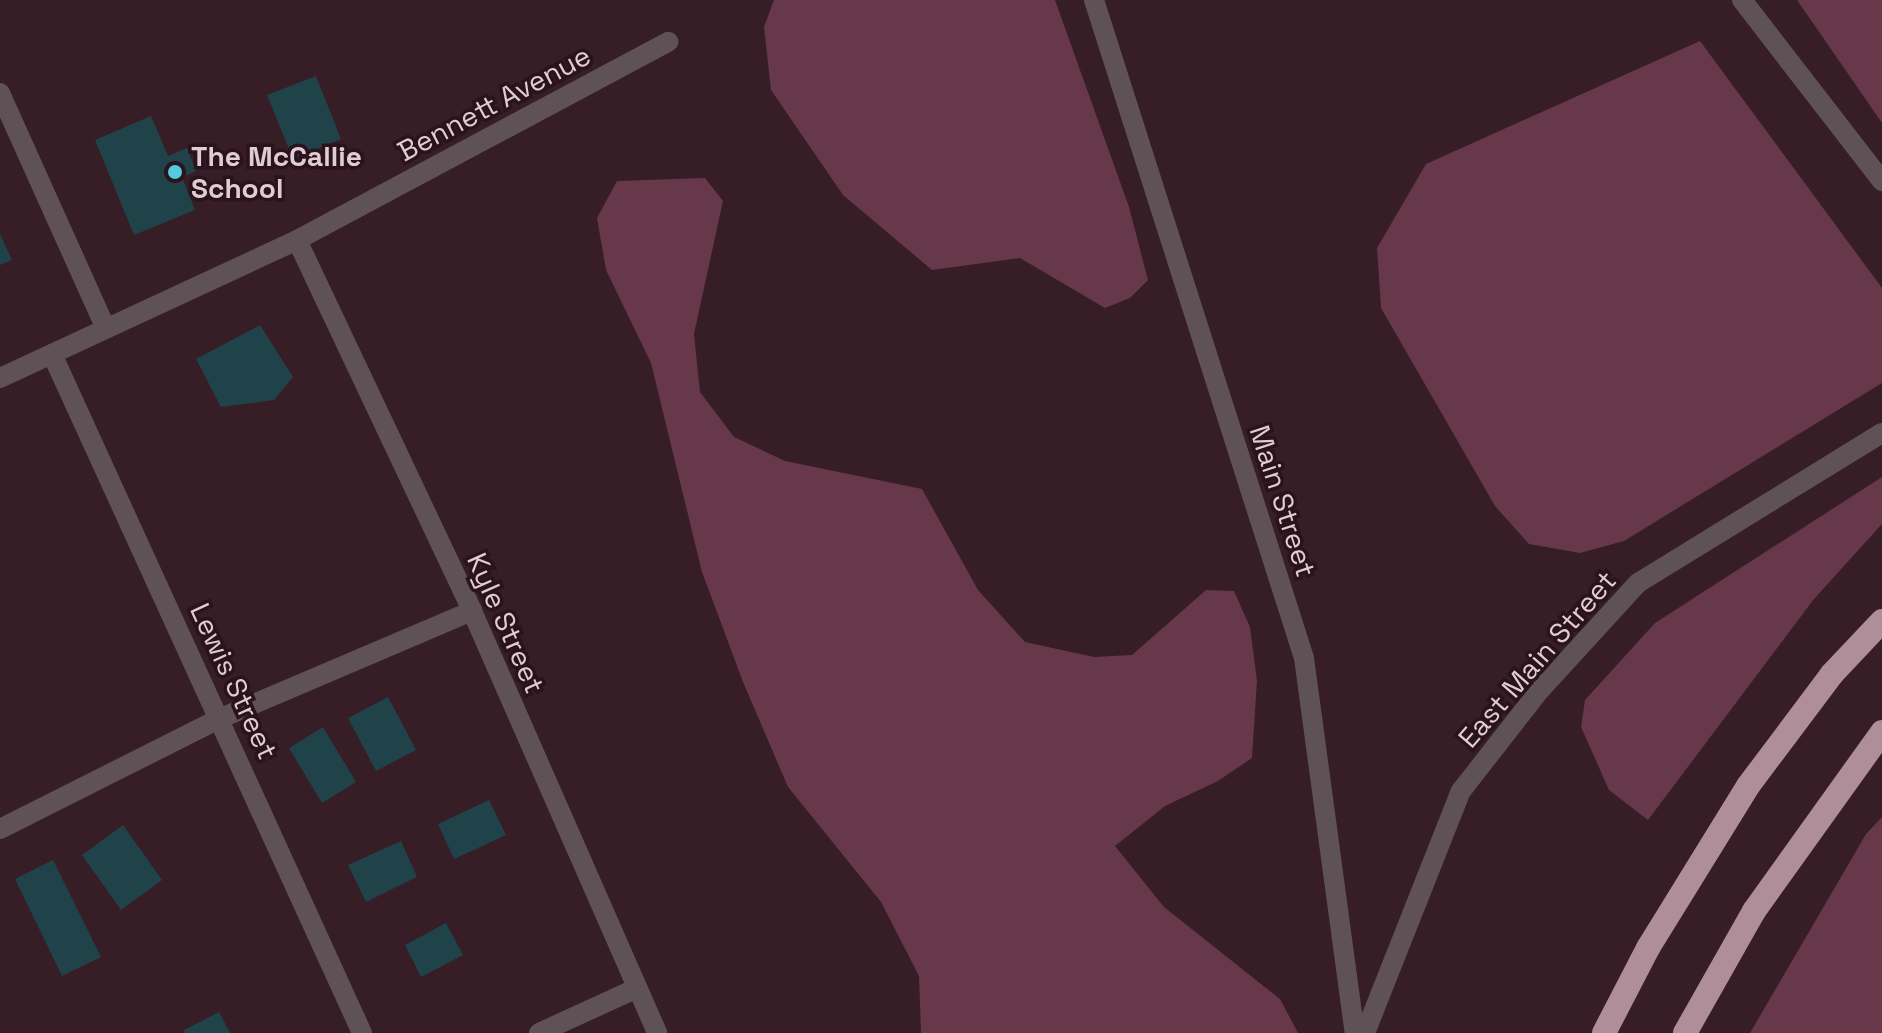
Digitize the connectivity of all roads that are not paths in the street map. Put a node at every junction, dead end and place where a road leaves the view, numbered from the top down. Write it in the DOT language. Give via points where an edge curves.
graph roads {
  1 [pos="1094,0"];
  2 [pos="1742,0"];
  3 [pos="668,42"];
  4 [pos="0,93"];
  5 [pos="1882,181"];
  6 [pos="297,240"];
  7 [pos="105,327"];
  8 [pos="52,354"];
  9 [pos="0,378"];
  10 [pos="1882,433"];
  11 [pos="472,611"];
  12 [pos="1882,621"];
  13 [pos="221,718"];
  14 [pos="1882,732"];
  15 [pos="0,829"];
  16 [pos="635,989"];
  17 [pos="362,1033"];
  18 [pos="539,1033"];
  19 [pos="657,1033"];
  20 [pos="1355,1033"];
  21 [pos="1365,1033"];
  22 [pos="1604,1033"];
  23 [pos="1685,1033"];
  1 -- 20 [label="street, Main Street" via="1304,658"];
  2 -- 5 [label="street"];
  3 -- 6 [label="street, Bennett Avenue"];
  4 -- 7 [label="street"];
  6 -- 7 [label="street, Bennett Avenue"];
  6 -- 11 [label="street, Kyle Street"];
  7 -- 8 [label="street, Bennett Avenue"];
  8 -- 9 [label="street, Bennett Avenue"];
  8 -- 13 [label="street, Lewis Street"];
  10 -- 21 [label="street, East Main Street" via="1638,583 1540,690 1461,791"];
  11 -- 13 [label="street"];
  11 -- 16 [label="street, Kyle Street"];
  12 -- 22 [label="highway" via="1832,674 1748,786 1648,948"];
  13 -- 15 [label="street"];
  13 -- 17 [label="street, Lewis Street"];
  14 -- 23 [label="highway" via="1754,911"];
  16 -- 18 [label="street"];
  16 -- 19 [label="street, Kyle Street"];
}
